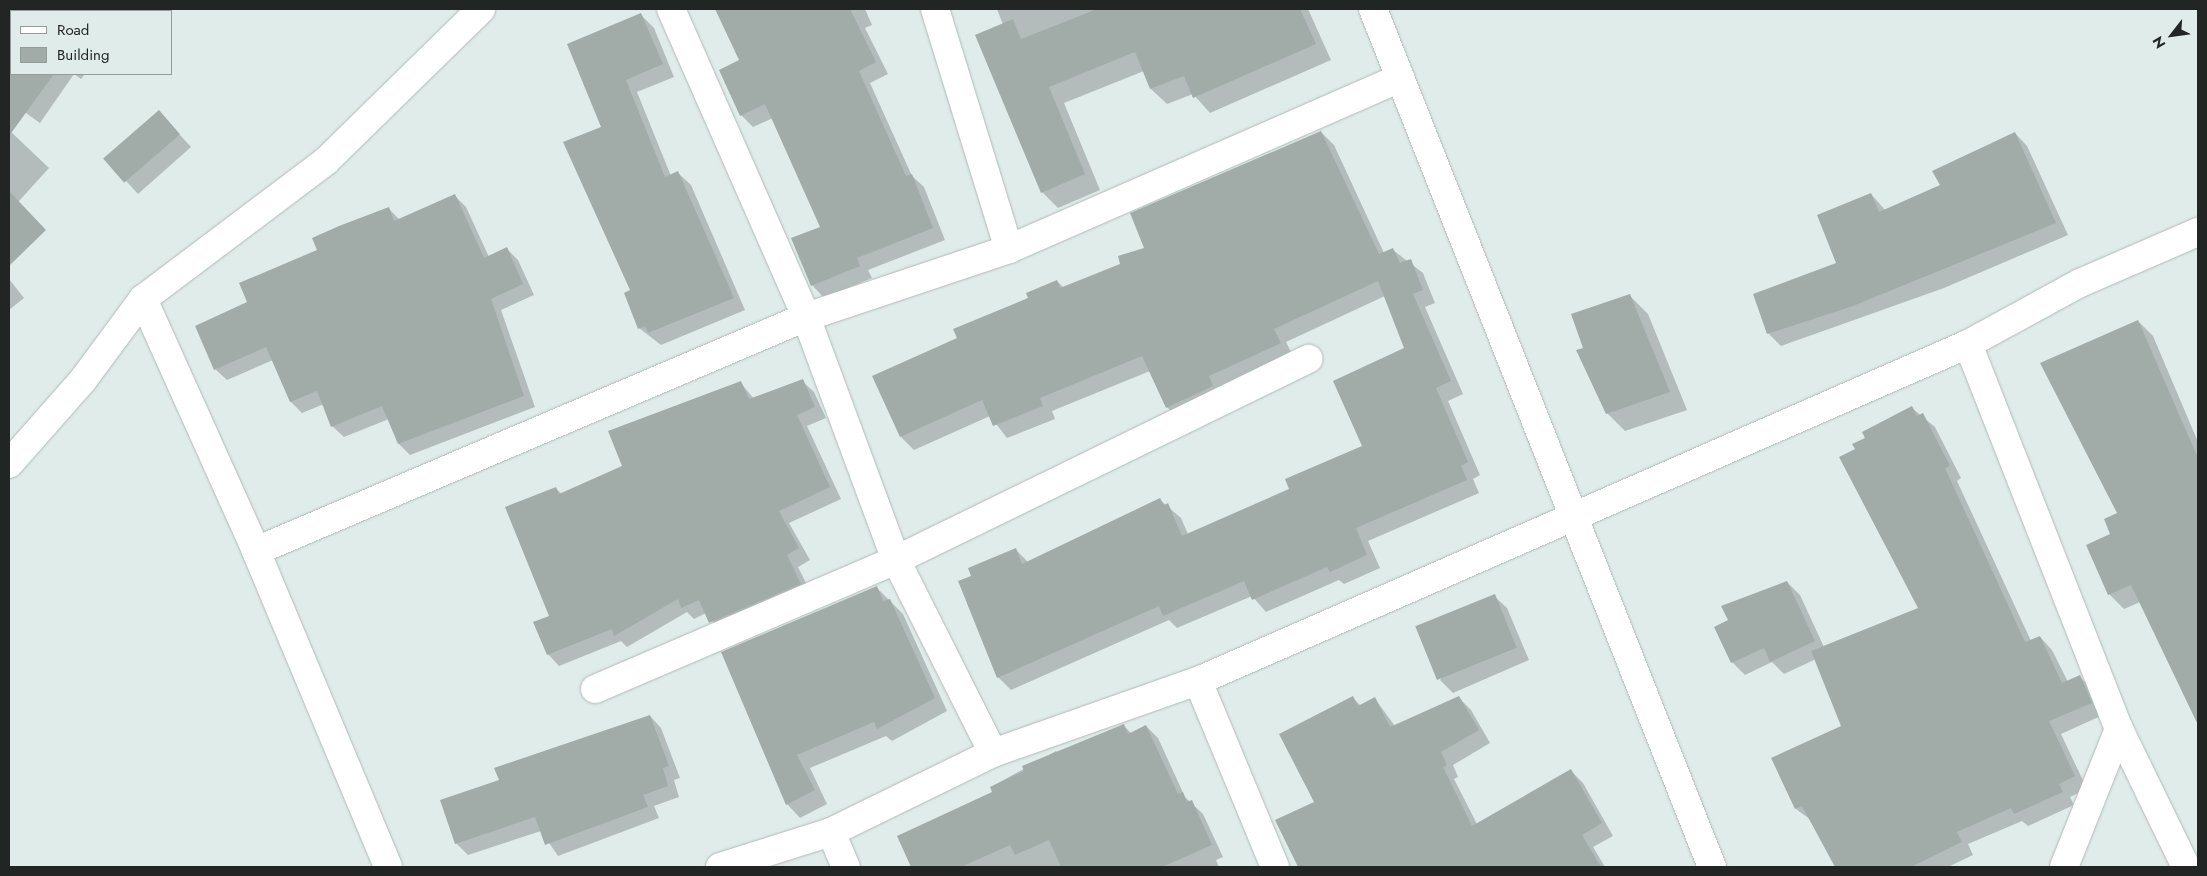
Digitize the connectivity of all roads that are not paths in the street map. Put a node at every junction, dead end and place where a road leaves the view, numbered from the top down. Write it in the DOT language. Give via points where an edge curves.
graph roads {
  1 [pos="481,9"];
  2 [pos="671,9"];
  3 [pos="935,9"];
  4 [pos="1373,9"];
  5 [pos="1400,78"];
  6 [pos="2198,232"];
  7 [pos="1009,249"];
  8 [pos="143,299"];
  9 [pos="806,317"];
  10 [pos="1968,344"];
  11 [pos="1309,359"];
  12 [pos="9,464"];
  13 [pos="1576,518"];
  14 [pos="256,551"];
  15 [pos="896,560"];
  16 [pos="1198,680"];
  17 [pos="595,689"];
  18 [pos="2119,729"];
  19 [pos="993,753"];
  20 [pos="831,832"];
  21 [pos="388,867"];
  22 [pos="720,867"];
  23 [pos="846,867"];
  24 [pos="1274,867"];
  25 [pos="1712,867"];
  26 [pos="2064,867"];
  27 [pos="2186,867"];
  1 -- 8 [label="street" via="326,161"];
  2 -- 9 [label="street"];
  3 -- 7 [label="street"];
  4 -- 5 [label="street"];
  5 -- 7 [label="street"];
  5 -- 13 [label="street"];
  6 -- 10 [label="street" via="2080,283"];
  7 -- 9 [label="street"];
  8 -- 12 [label="street" via="83,380"];
  8 -- 14 [label="street"];
  9 -- 14 [label="street"];
  9 -- 15 [label="street"];
  10 -- 13 [label="street"];
  10 -- 18 [label="street"];
  11 -- 15 [label="street"];
  13 -- 16 [label="street"];
  13 -- 25 [label="street"];
  14 -- 21 [label="street"];
  15 -- 17 [label="street"];
  15 -- 19 [label="street"];
  16 -- 19 [label="street"];
  16 -- 24 [label="street"];
  18 -- 26 [label="street"];
  18 -- 27 [label="street"];
  19 -- 20 [label="street"];
  20 -- 22 [label="street"];
  20 -- 23 [label="street"];
}
